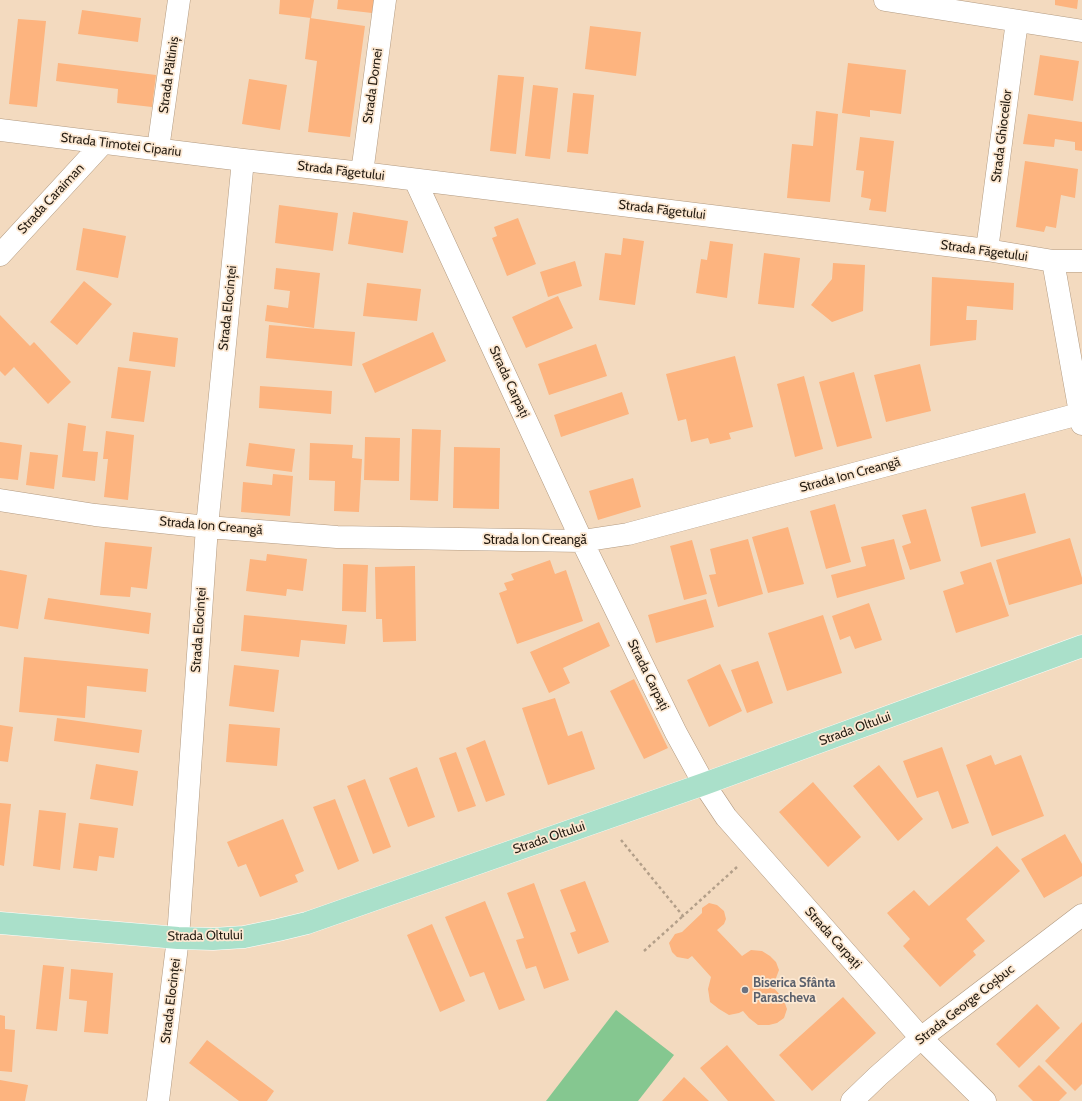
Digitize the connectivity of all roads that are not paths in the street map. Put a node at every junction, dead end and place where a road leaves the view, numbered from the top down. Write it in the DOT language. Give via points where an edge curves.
graph roads {
  1 [pos="179,0"];
  2 [pos="385,0"];
  3 [pos="885,0"];
  4 [pos="1017,21"];
  5 [pos="1082,31"];
  6 [pos="0,130"];
  7 [pos="103,143"];
  8 [pos="158,149"];
  9 [pos="243,160"];
  10 [pos="362,173"];
  11 [pos="415,180"];
  12 [pos="987,250"];
  13 [pos="0,255"];
  14 [pos="1053,261"];
  15 [pos="1082,261"];
  16 [pos="1081,419"];
  17 [pos="0,500"];
  18 [pos="206,527"];
  19 [pos="582,541"];
  20 [pos="1082,646"];
  21 [pos="704,784"];
  22 [pos="1082,915"];
  23 [pos="0,923"];
  24 [pos="178,938"];
  25 [pos="921,1038"];
  26 [pos="158,1101"];
  27 [pos="852,1101"];
  28 [pos="985,1101"];
  1 -- 8 [label="street, Strada Păltiniș"];
  2 -- 10 [label="street, Strada Dornei"];
  3 -- 4 [label="street"];
  4 -- 5 [label="street"];
  4 -- 12 [label="street, Strada Ghioceilor"];
  6 -- 7 [label="street, Strada Timotei Cipariu"];
  7 -- 8 [label="street, Strada Timotei Cipariu"];
  7 -- 13 [label="street, Strada Caraiman"];
  8 -- 9 [label="street, Strada Timotei Cipariu"];
  9 -- 10 [label="street, Strada Făgetului"];
  9 -- 18 [label="street, Strada Elocinței"];
  10 -- 11 [label="street, Strada Făgetului"];
  11 -- 12 [label="street, Strada Făgetului"];
  11 -- 19 [label="street, Strada Carpați"];
  12 -- 14 [label="street, Strada Făgetului"];
  14 -- 15 [label="street, Strada Făgetului"];
  14 -- 16 [label="street"];
  16 -- 19 [label="street, Strada Ion Creangă" via="628,534"];
  17 -- 18 [label="street, Strada Ion Creangă" via="95,515"];
  18 -- 19 [label="street, Strada Ion Creangă" via="336,537"];
  18 -- 24 [label="street, Strada Elocinței"];
  19 -- 21 [label="street, Strada Carpați" via="676,733"];
  20 -- 21 [label="main road, Strada Oltului"];
  21 -- 24 [label="main road, Strada Oltului" via="307,923 244,937"];
  21 -- 25 [label="street, Strada Carpați" via="726,818"];
  22 -- 25 [label="street, Strada George Coșbuc"];
  23 -- 24 [label="main road, Strada Oltului"];
  24 -- 26 [label="street, Strada Elocinței"];
  25 -- 27 [label="street, Strada George Coșbuc"];
  25 -- 28 [label="street, Strada Carpați"];
}
